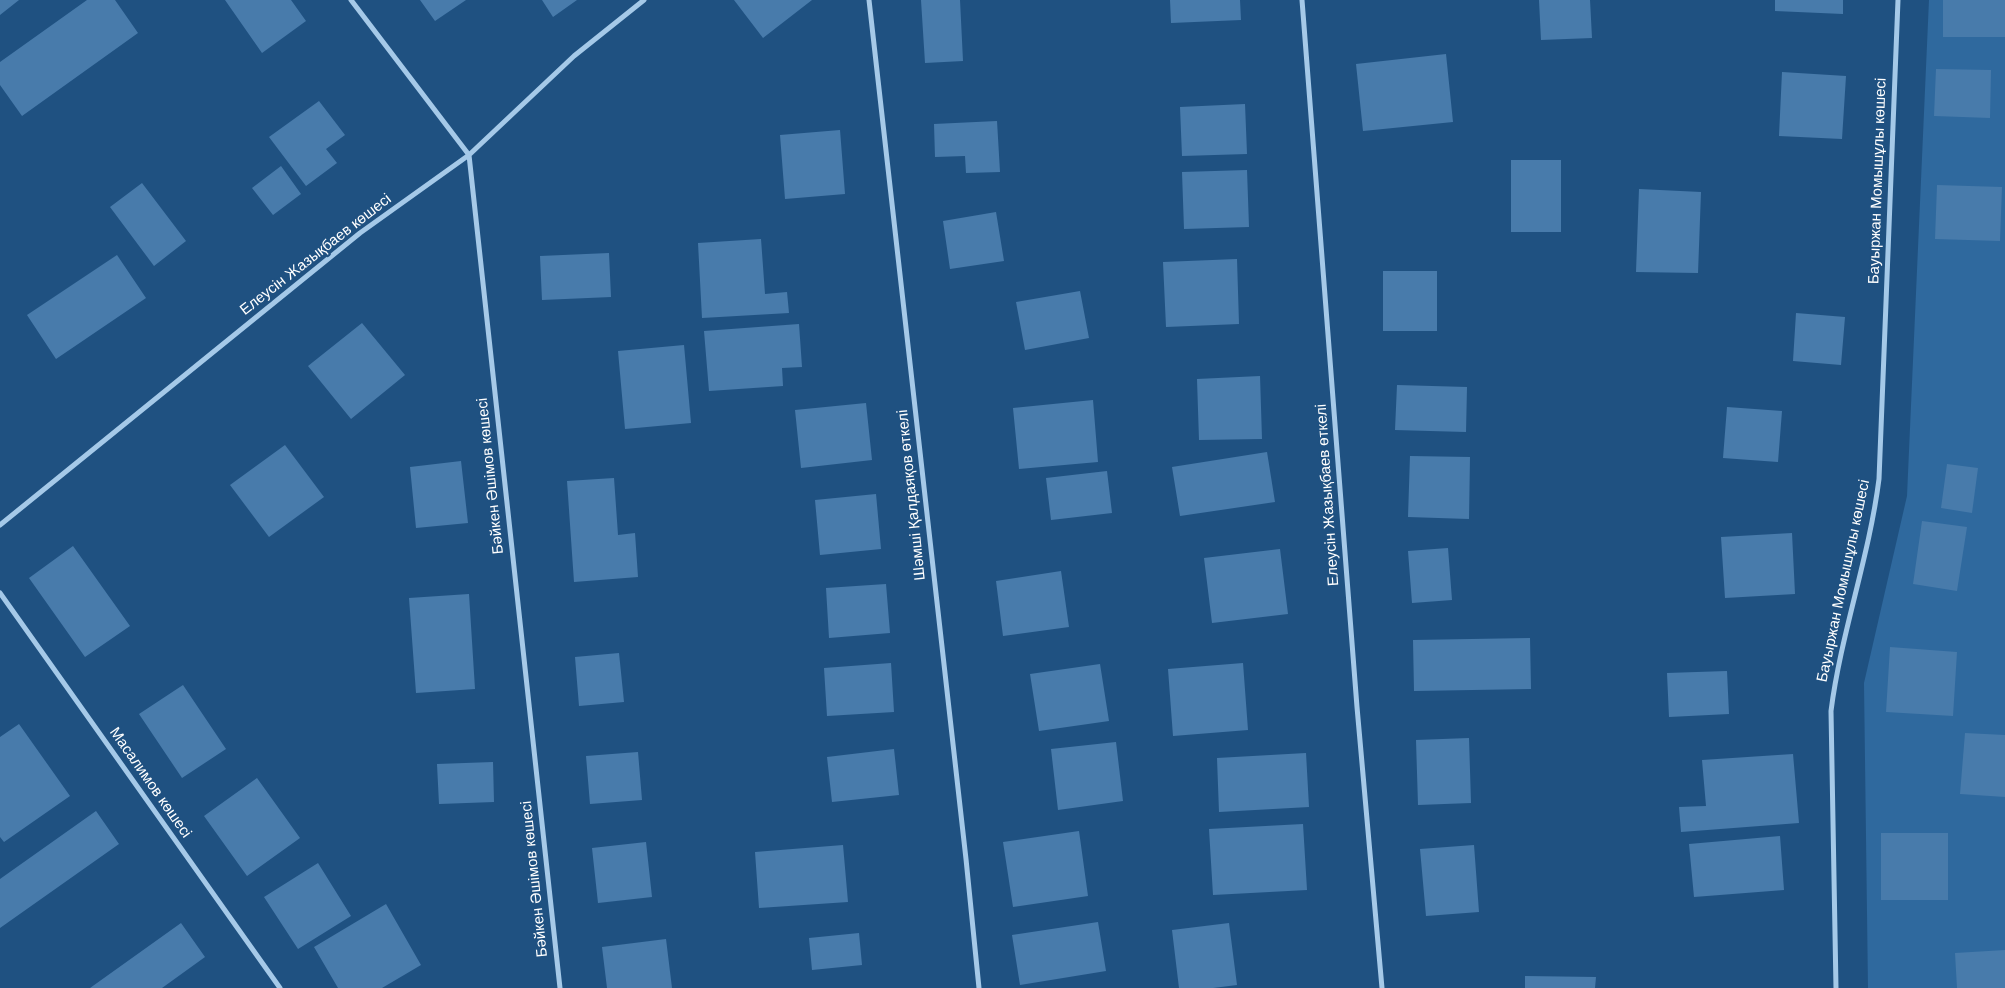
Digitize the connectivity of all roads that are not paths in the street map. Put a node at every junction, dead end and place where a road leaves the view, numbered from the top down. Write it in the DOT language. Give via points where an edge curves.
graph roads {
  1 [pos="351,0"];
  2 [pos="644,0"];
  3 [pos="869,0"];
  4 [pos="1302,0"];
  5 [pos="1898,0"];
  6 [pos="469,155"];
  7 [pos="0,525"];
  8 [pos="0,593"];
  9 [pos="280,988"];
  10 [pos="560,988"];
  11 [pos="979,988"];
  12 [pos="1382,988"];
  13 [pos="1836,988"];
  1 -- 6 [label="street"];
  2 -- 6 [label="street, Елеусін Жазықбаев көшесі" via="574,56"];
  3 -- 11 [label="street, Шәмші Қалдаяқов өткелі"];
  4 -- 12 [label="street, Елеусін Жазықбаев өткелі"];
  5 -- 13 [label="street, Бауыржан Момышұлы көшесі" via="1880,480 1836,675 1831,711"];
  6 -- 7 [label="street, Елеусін Жазықбаев көшесі" via="360,233"];
  6 -- 10 [label="street, Бәйкен Әшімов көшесі"];
  8 -- 9 [label="street, Масалимов көшесі"];
}
